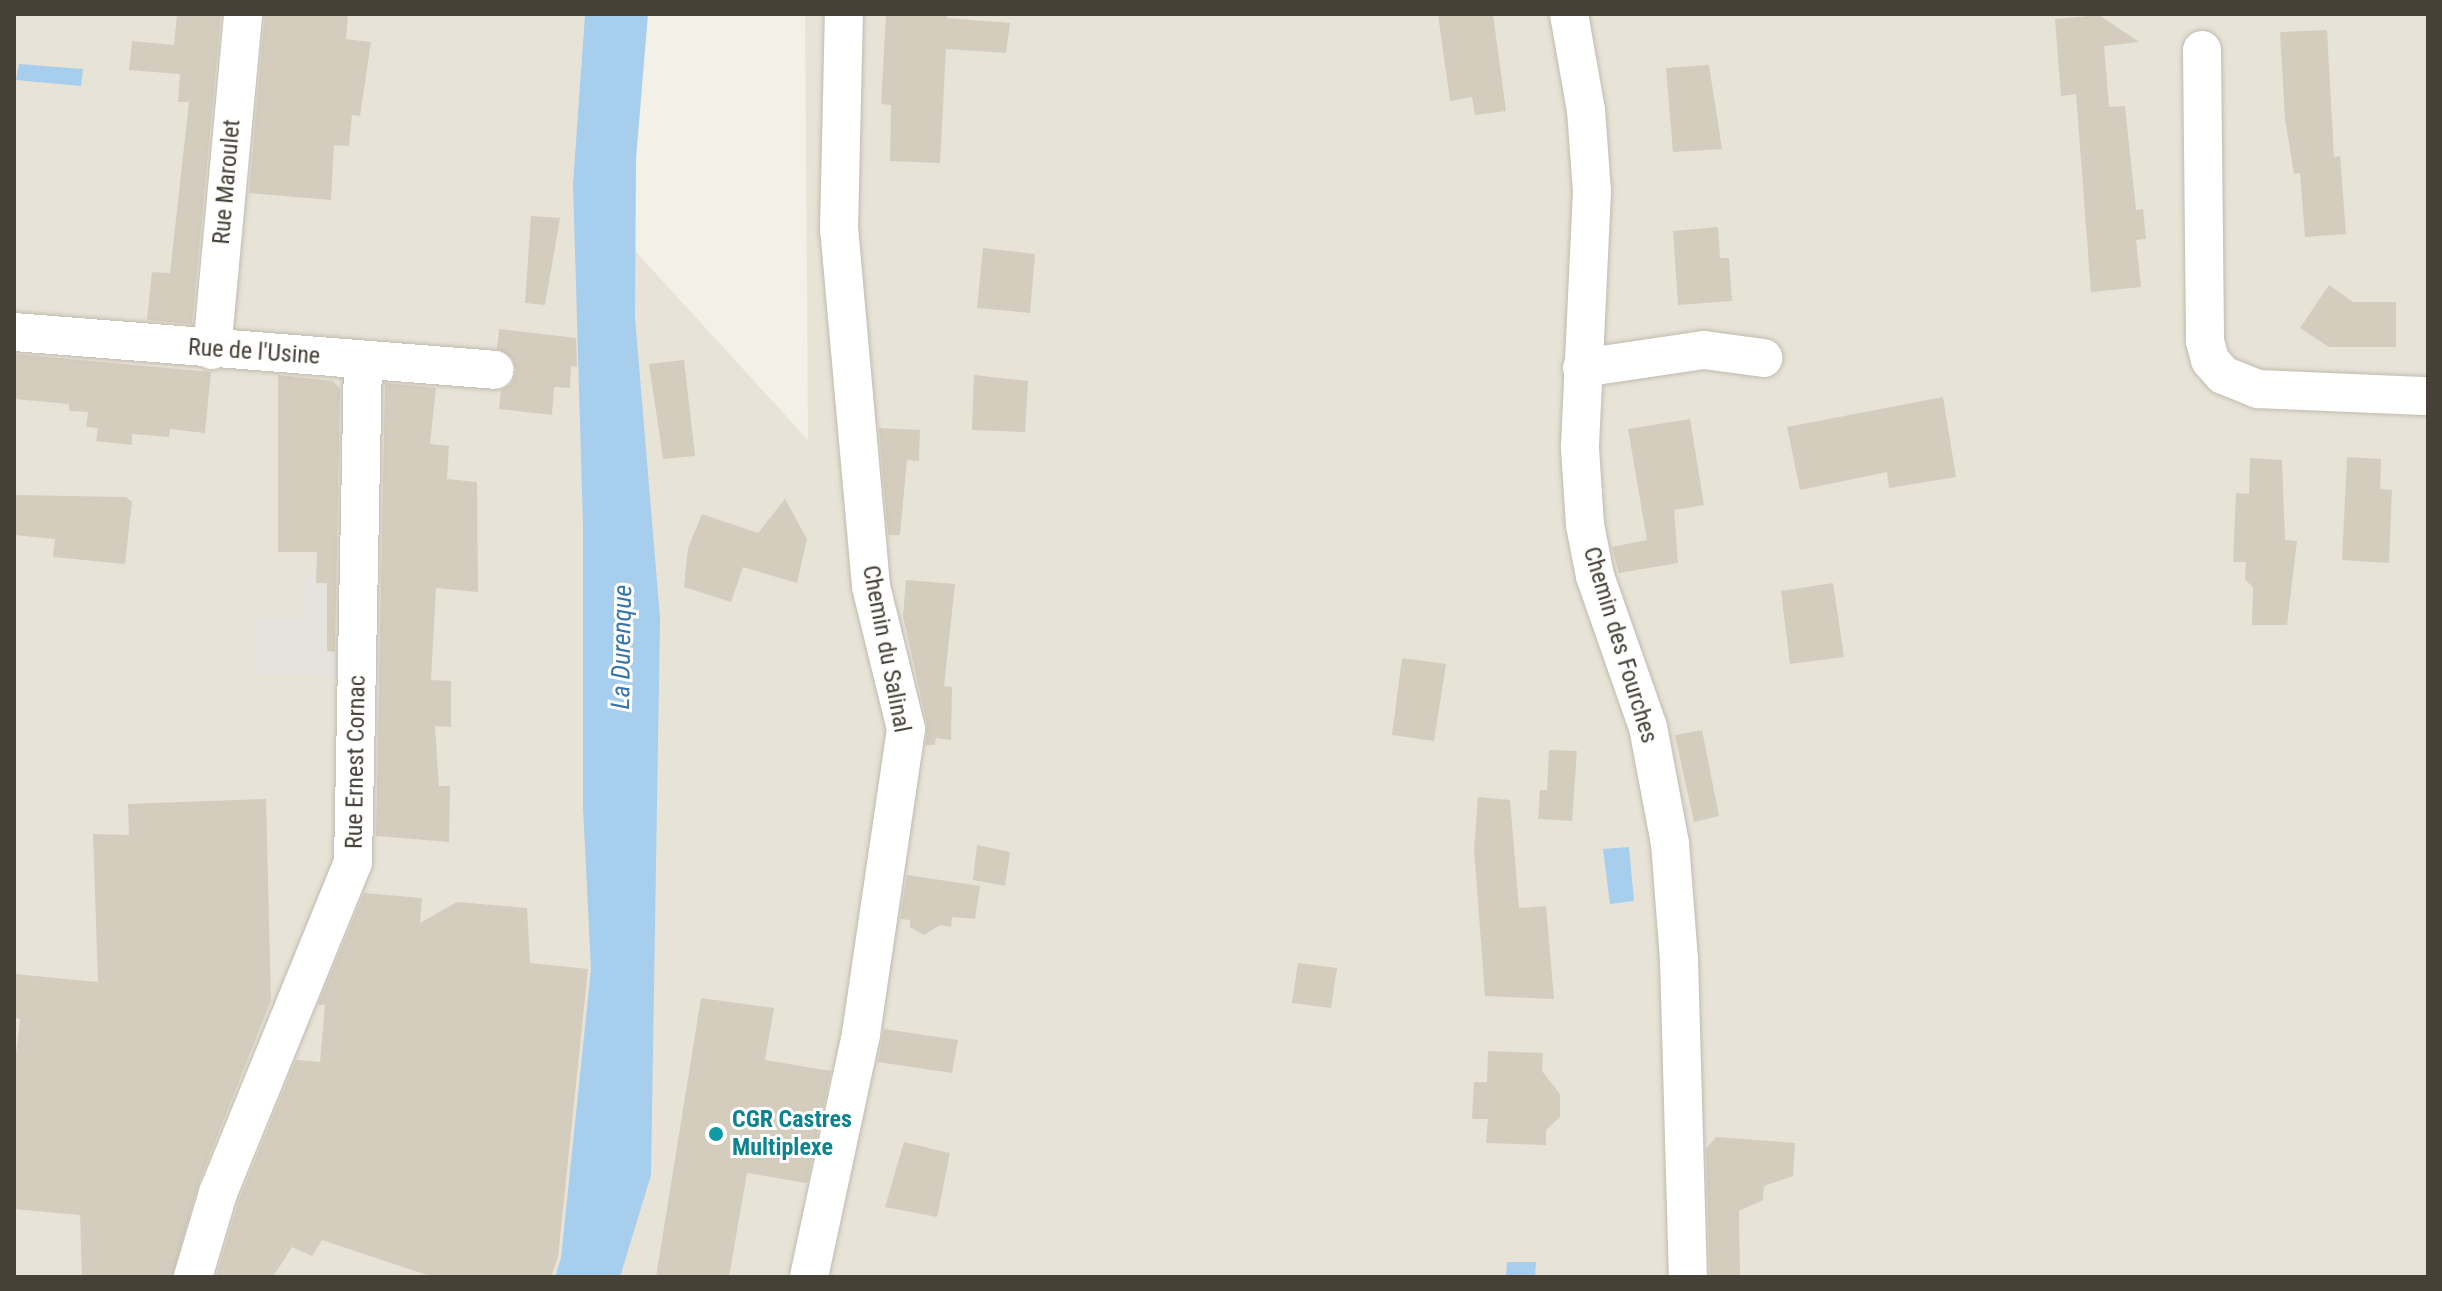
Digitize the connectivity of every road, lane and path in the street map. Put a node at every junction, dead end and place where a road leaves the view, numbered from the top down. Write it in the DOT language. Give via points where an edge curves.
graph roads {
  1 [pos="243,14"];
  2 [pos="844,14"];
  3 [pos="1569,14"];
  4 [pos="2202,50"];
  5 [pos="14,332"];
  6 [pos="212,350"];
  7 [pos="1763,358"];
  8 [pos="363,360"];
  9 [pos="1582,368"];
  10 [pos="494,370"];
  11 [pos="2428,396"];
  12 [pos="193,1277"];
  13 [pos="809,1277"];
  14 [pos="1688,1277"];
  1 -- 6 [label="street, Rue Maroulet"];
  2 -- 13 [label="street, Chemin du Salinal" via="839,230 871,586 906,729 861,1034"];
  3 -- 9 [label="street, Chemin des Fourches" via="1586,110 1592,191"];
  4 -- 11 [label="street" via="2205,341 2210,360 2223,375 2258,389"];
  5 -- 6 [label="street, Rue de l'Usine"];
  6 -- 8 [label="street, Rue de l'Usine"];
  7 -- 9 [label="street" via="1704,350"];
  8 -- 10 [label="street, Rue de l'Usine"];
  8 -- 12 [label="street, Rue Ernest Cornac" via="353,862 218,1193"];
  9 -- 14 [label="street, Chemin des Fourches" via="1581,462 1589,550 1648,727 1670,843 1679,959"];
}
